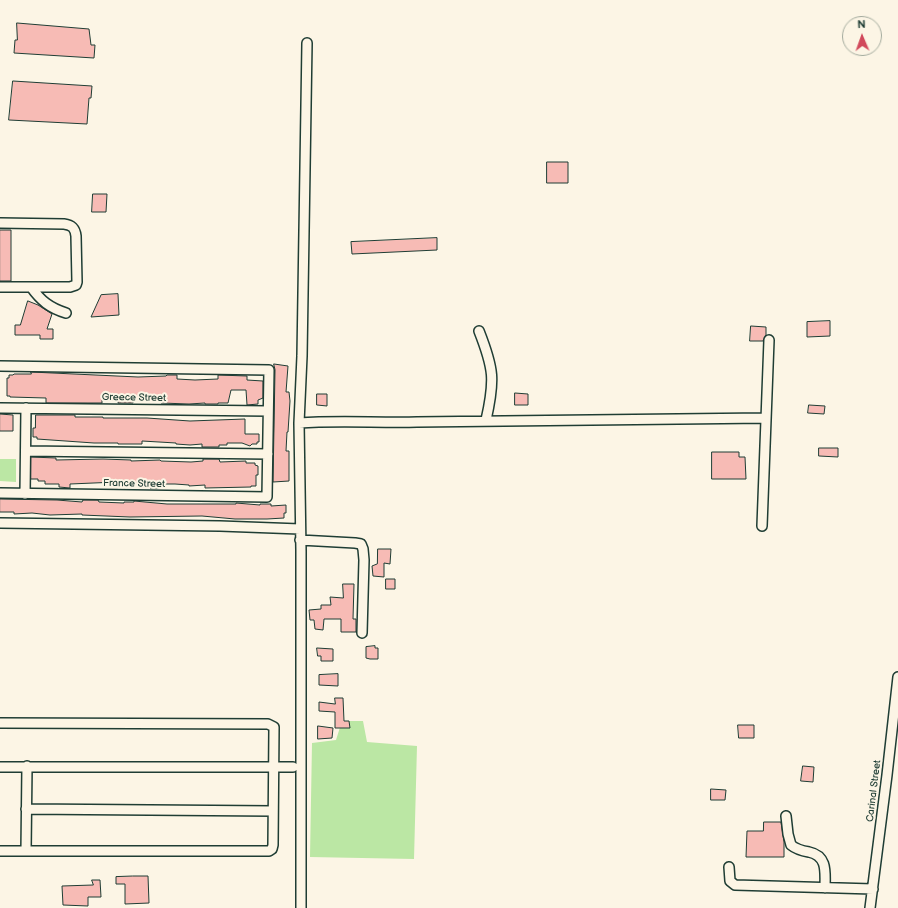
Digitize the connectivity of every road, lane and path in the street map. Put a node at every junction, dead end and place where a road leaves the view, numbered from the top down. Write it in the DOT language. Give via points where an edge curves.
graph roads {
  1 [pos="307,43"];
  2 [pos="0,223"];
  3 [pos="0,287"];
  4 [pos="32,287"];
  5 [pos="66,313"];
  6 [pos="479,331"];
  7 [pos="769,340"];
  8 [pos="0,366"];
  9 [pos="0,408"];
  10 [pos="26,408"];
  11 [pos="268,411"];
  12 [pos="765,418"];
  13 [pos="486,420"];
  14 [pos="299,423"];
  15 [pos="26,451"];
  16 [pos="268,454"];
  17 [pos="0,493"];
  18 [pos="25,494"];
  19 [pos="0,523"];
  20 [pos="762,526"];
  21 [pos="300,529"];
  22 [pos="300,540"];
  23 [pos="362,633"];
  24 [pos="898,677"];
  25 [pos="0,723"];
  26 [pos="27,766"];
  27 [pos="0,767"];
  28 [pos="293,767"];
  29 [pos="274,768"];
  30 [pos="26,810"];
  31 [pos="273,811"];
  32 [pos="786,816"];
  33 [pos="0,851"];
  34 [pos="26,851"];
  35 [pos="729,867"];
  36 [pos="825,888"];
  37 [pos="873,889"];
  38 [pos="301,908"];
  39 [pos="870,908"];
  1 -- 14 [label="street"];
  2 -- 4 [label="street" via="64,224 75,231 76,286"];
  3 -- 4 [label="street"];
  4 -- 5 [label="street" via="44,303"];
  6 -- 13 [label="street" via="492,374 492,395"];
  7 -- 12 [label="street"];
  8 -- 11 [label="street" via="269,370"];
  9 -- 10 [label="street, Greece Street"];
  10 -- 11 [label="street, Greece Street"];
  10 -- 15 [label="street"];
  11 -- 16 [label="street"];
  12 -- 13 [label="street"];
  12 -- 20 [label="street"];
  13 -- 14 [label="street"];
  14 -- 21 [label="street"];
  15 -- 16 [label="street"];
  15 -- 18 [label="street"];
  16 -- 18 [label="street, France Street" via="267,497"];
  17 -- 18 [label="street, France Street"];
  19 -- 21 [label="street"];
  21 -- 22 [label="street"];
  22 -- 23 [label="street" via="361,544 364,560"];
  22 -- 38 [label="street"];
  24 -- 37 [label="street, Carinal Street"];
  25 -- 29 [label="street" via="268,724 274,727"];
  26 -- 27 [label="street"];
  26 -- 29 [label="street"];
  26 -- 30 [label="street"];
  28 -- 29 [label="street"];
  29 -- 31 [label="street"];
  30 -- 31 [label="street"];
  30 -- 34 [label="street"];
  31 -- 34 [label="street" via="273,845 269,851"];
  32 -- 36 [label="street" via="792,846 821,858"];
  33 -- 34 [label="street"];
  35 -- 36 [label="street" via="730,881 735,885"];
  36 -- 37 [label="street"];
  37 -- 39 [label="street, Carinal Street"];
}
